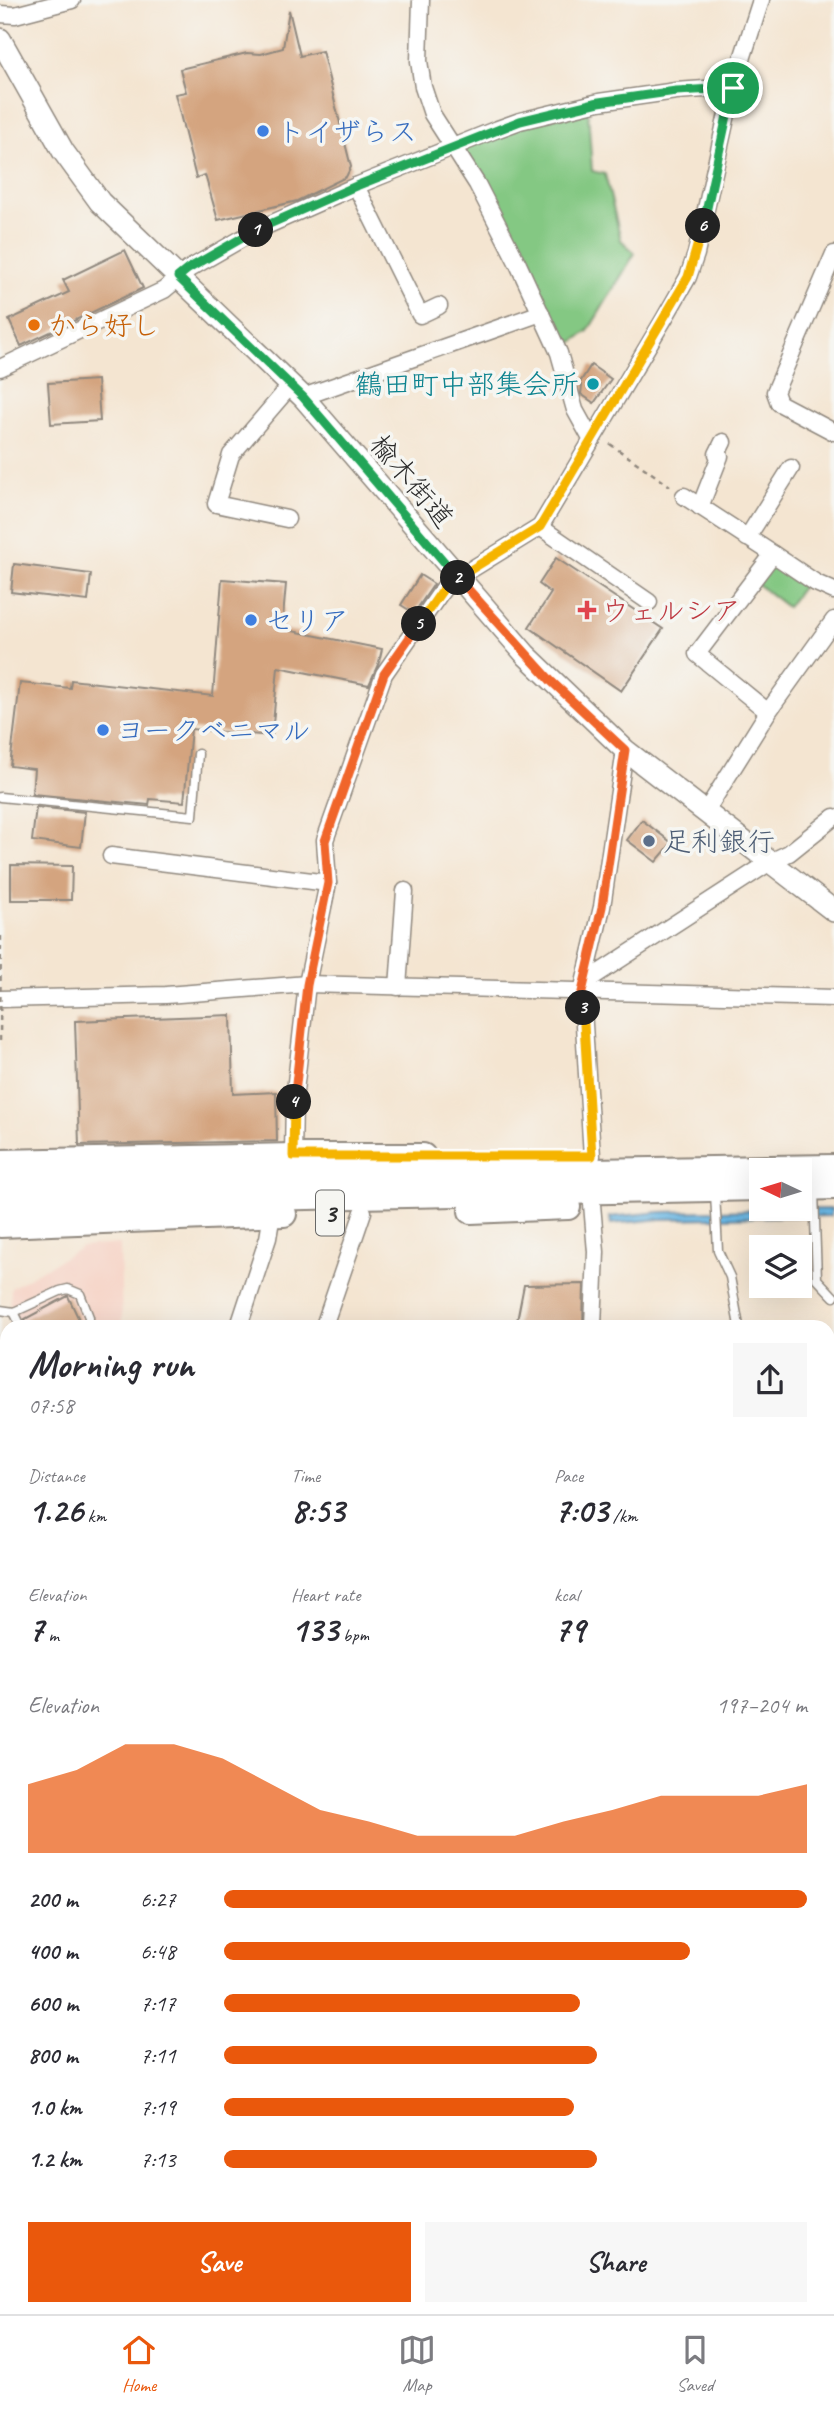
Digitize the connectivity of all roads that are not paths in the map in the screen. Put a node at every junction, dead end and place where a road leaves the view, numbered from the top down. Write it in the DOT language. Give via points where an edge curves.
graph roads {
  1 [pos="72,0"];
  2 [pos="421,0"];
  3 [pos="761,0"];
  4 [pos="0,14"];
  5 [pos="0,39"];
  6 [pos="733,88"];
  7 [pos="454,146"];
  8 [pos="356,186"];
  9 [pos="834,254"];
  10 [pos="178,277"];
  11 [pos="439,306"];
  12 [pos="541,313"];
  13 [pos="0,368"];
  14 [pos="297,391"];
  15 [pos="834,432"];
  16 [pos="593,436"];
  17 [pos="723,442"];
  18 [pos="791,468"];
  19 [pos="684,496"];
  20 [pos="700,507"];
  21 [pos="288,519"];
  22 [pos="540,527"];
  23 [pos="747,538"];
  24 [pos="773,554"];
  25 [pos="458,577"];
  26 [pos="834,591"];
  27 [pos="649,602"];
  28 [pos="834,620"];
  29 [pos="768,712"];
  30 [pos="625,750"];
  31 [pos="198,754"];
  32 [pos="0,797"];
  33 [pos="706,811"];
  34 [pos="834,817"];
  35 [pos="111,856"];
  36 [pos="770,862"];
  37 [pos="328,883"];
  38 [pos="405,891"];
  39 [pos="834,911"];
  40 [pos="307,985"];
  41 [pos="398,987"];
  42 [pos="584,987"];
  43 [pos="834,998"];
  44 [pos="0,999"];
  45 [pos="293,1156"];
  46 [pos="592,1156"];
  47 [pos="0,1162"];
  48 [pos="834,1167"];
  49 [pos="678,1168"];
  50 [pos="0,1181"];
  51 [pos="225,1187"];
  52 [pos="657,1189"];
  53 [pos="749,1190"];
  54 [pos="816,1192"];
  55 [pos="715,1197"];
  56 [pos="0,1203"];
  57 [pos="592,1205"];
  58 [pos="363,1212"];
  59 [pos="272,1214"];
  60 [pos="0,1225"];
  61 [pos="834,1297"];
  62 [pos="0,1310"];
  63 [pos="15,1312"];
  64 [pos="18,1320"];
  65 [pos="89,1320"];
  66 [pos="241,1320"];
  67 [pos="326,1320"];
  68 [pos="593,1320"];
  69 [pos="738,1320"];
  1 -- 4 [label="street" via="15,15"];
  2 -- 7 [label="street" via="423,87 432,114"];
  3 -- 6 [label="street"];
  5 -- 10 [label="street, 楡木街道" via="81,178 128,231"];
  6 -- 7 [label="street" via="599,102 520,121"];
  6 -- 16 [label="street" via="688,277"];
  7 -- 8 [label="street"];
  7 -- 12 [label="street"];
  8 -- 10 [label="street" via="257,230"];
  8 -- 11 [label="street" via="419,315"];
  9 -- 15 [label="street" via="775,392 779,403"];
  10 -- 13 [label="street" via="164,290"];
  10 -- 14 [label="street, 楡木街道"];
  12 -- 14 [label="street"];
  12 -- 16 [label="street" via="559,353 575,410"];
  14 -- 21 [label="street" via="231,455 216,504"];
  14 -- 25 [label="street, 楡木街道"];
  16 -- 22 [label="street"];
  17 -- 20 [label="street"];
  18 -- 23 [label="street"];
  19 -- 20 [label="street"];
  20 -- 23 [label="street"];
  22 -- 25 [label="street"];
  22 -- 27 [label="street"];
  23 -- 24 [label="street"];
  24 -- 26 [label="street"];
  24 -- 29 [label="street" via="697,654"];
  25 -- 30 [label="street, 楡木街道" via="551,681"];
  25 -- 37 [label="street" via="446,585 384,674 325,841"];
  28 -- 29 [label="street"];
  29 -- 33 [label="street"];
  30 -- 33 [label="street, 楡木街道"];
  30 -- 42 [label="street" via="602,907"];
  31 -- 32 [label="lane" via="193,816"];
  33 -- 36 [label="street, 楡木街道"];
  34 -- 36 [label="street" via="789,853"];
  35 -- 37 [label="street"];
  36 -- 39 [label="street, 楡木街道"];
  36 -- 42 [label="street"];
  37 -- 40 [label="street"];
  38 -- 41 [label="street"];
  40 -- 41 [label="street"];
  40 -- 44 [label="street" via="166,995"];
  40 -- 45 [label="street" via="294,1100"];
  41 -- 42 [label="street"];
  42 -- 43 [label="street"];
  42 -- 46 [label="street"];
  45 -- 46 [label="main road, 3"];
  45 -- 47 [label="main road, 3"];
  46 -- 49 [label="main road, 3"];
  48 -- 49 [label="main road, 3"];
  49 -- 51 [label="main road, 3"];
  50 -- 51 [label="main road, 3"];
  51 -- 52 [label="main road, 3"];
  51 -- 56 [label="main road, 3"];
  52 -- 55 [label="main road, 3"];
  52 -- 57 [label="main road, 3"];
  53 -- 55 [label="main road, 3"];
  54 -- 61 [label="lane" via="817,1279"];
  55 -- 69 [label="lane" via="718,1251 730,1277"];
  57 -- 58 [label="main road, 3"];
  57 -- 68 [label="street"];
  58 -- 59 [label="main road, 3"];
  58 -- 67 [label="street"];
  59 -- 60 [label="main road, 3"];
  59 -- 66 [label="street"];
  62 -- 63 [label="lane"];
  63 -- 64 [label="lane"];
  63 -- 65 [label="lane" via="60,1291 75,1291"];
}
